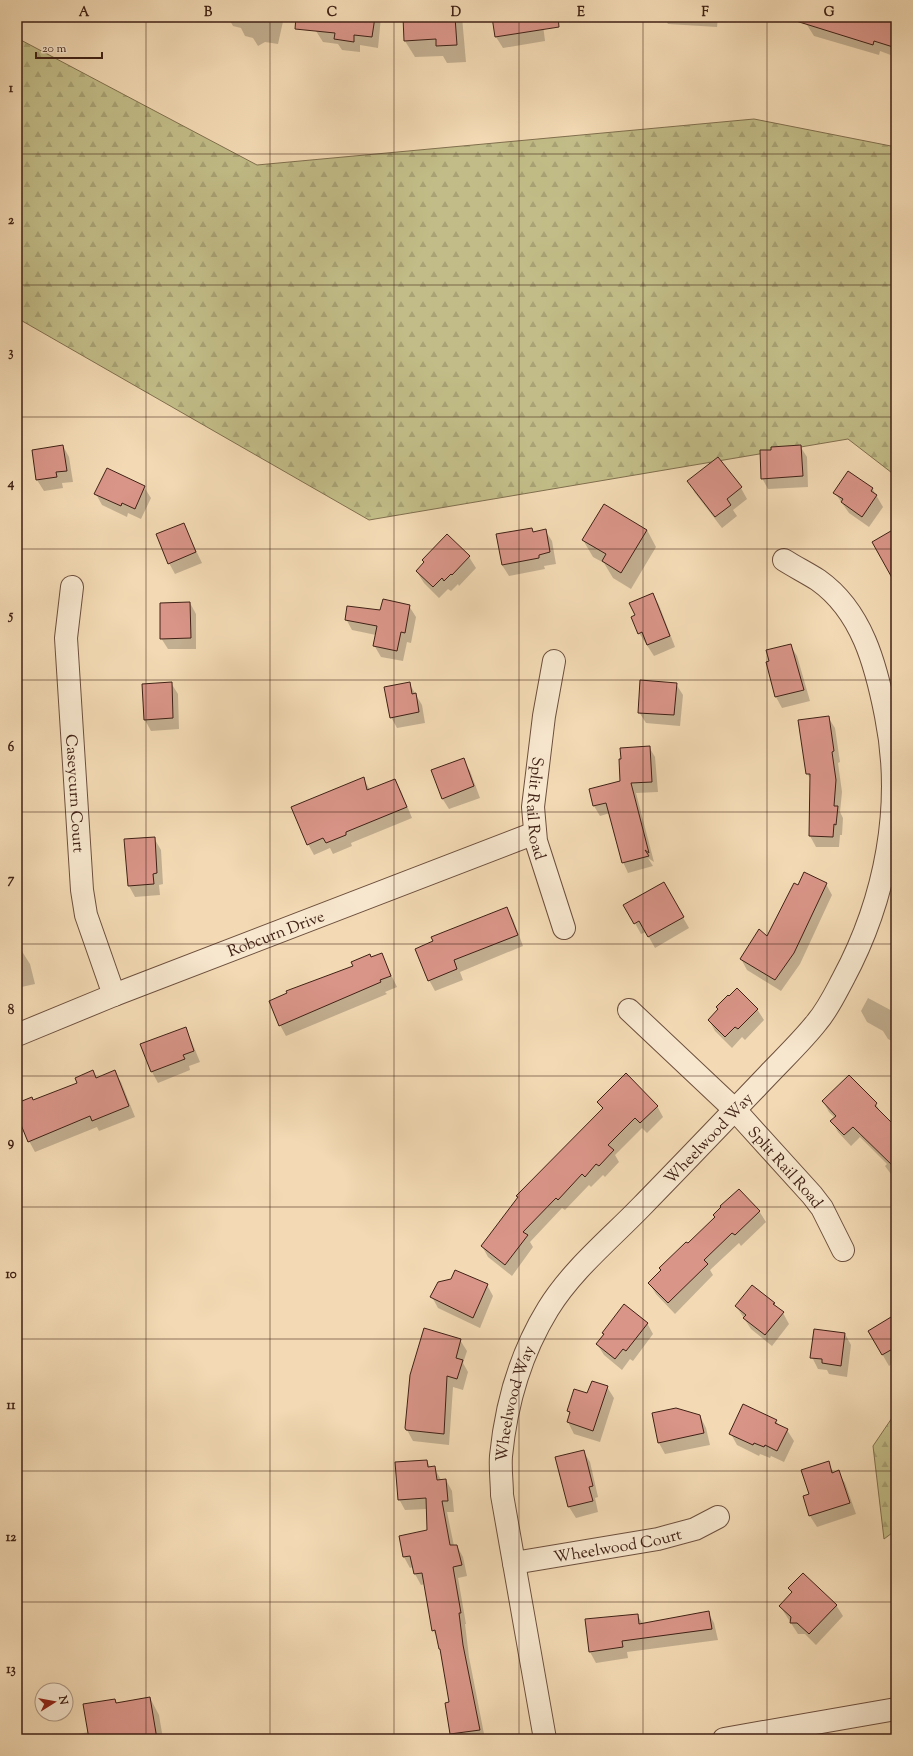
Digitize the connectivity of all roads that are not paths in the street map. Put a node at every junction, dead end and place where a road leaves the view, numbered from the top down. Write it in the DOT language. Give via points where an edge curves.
graph roads {
  1 [pos="784,560"];
  2 [pos="72,587"];
  3 [pos="554,661"];
  4 [pos="535,833"];
  5 [pos="564,928"];
  6 [pos="114,995"];
  7 [pos="629,1010"];
  8 [pos="17,1035"];
  9 [pos="735,1110"];
  10 [pos="844,1250"];
  11 [pos="718,1517"];
  12 [pos="514,1562"];
  13 [pos="896,1709"];
  14 [pos="545,1739"];
  15 [pos="724,1739"];
  1 -- 9 [label="street, Wheelwood Way" via="835,595 860,630 871,656 890,734 893,806 889,841 876,898 867,929 855,956 817,1023"];
  2 -- 6 [label="street, Caseycurn Court" via="66,638 82,890 86,916"];
  3 -- 4 [label="street, Split Rail Road" via="544,716 533,807"];
  4 -- 5 [label="street, Split Rail Road"];
  4 -- 6 [label="street, Robcurn Drive"];
  6 -- 8 [label="street, Robcurn Drive"];
  7 -- 9 [label="street, Split Rail Road"];
  9 -- 10 [label="street, Split Rail Road" via="822,1208"];
  9 -- 12 [label="street, Wheelwood Way" via="582,1266 548,1308 529,1344 517,1376 507,1416 501,1459 502,1495"];
  11 -- 12 [label="street, Wheelwood Court" via="696,1528 658,1539"];
  12 -- 14 [label="street, Wheelwood Way"];
  13 -- 15 [label="street"];
}
